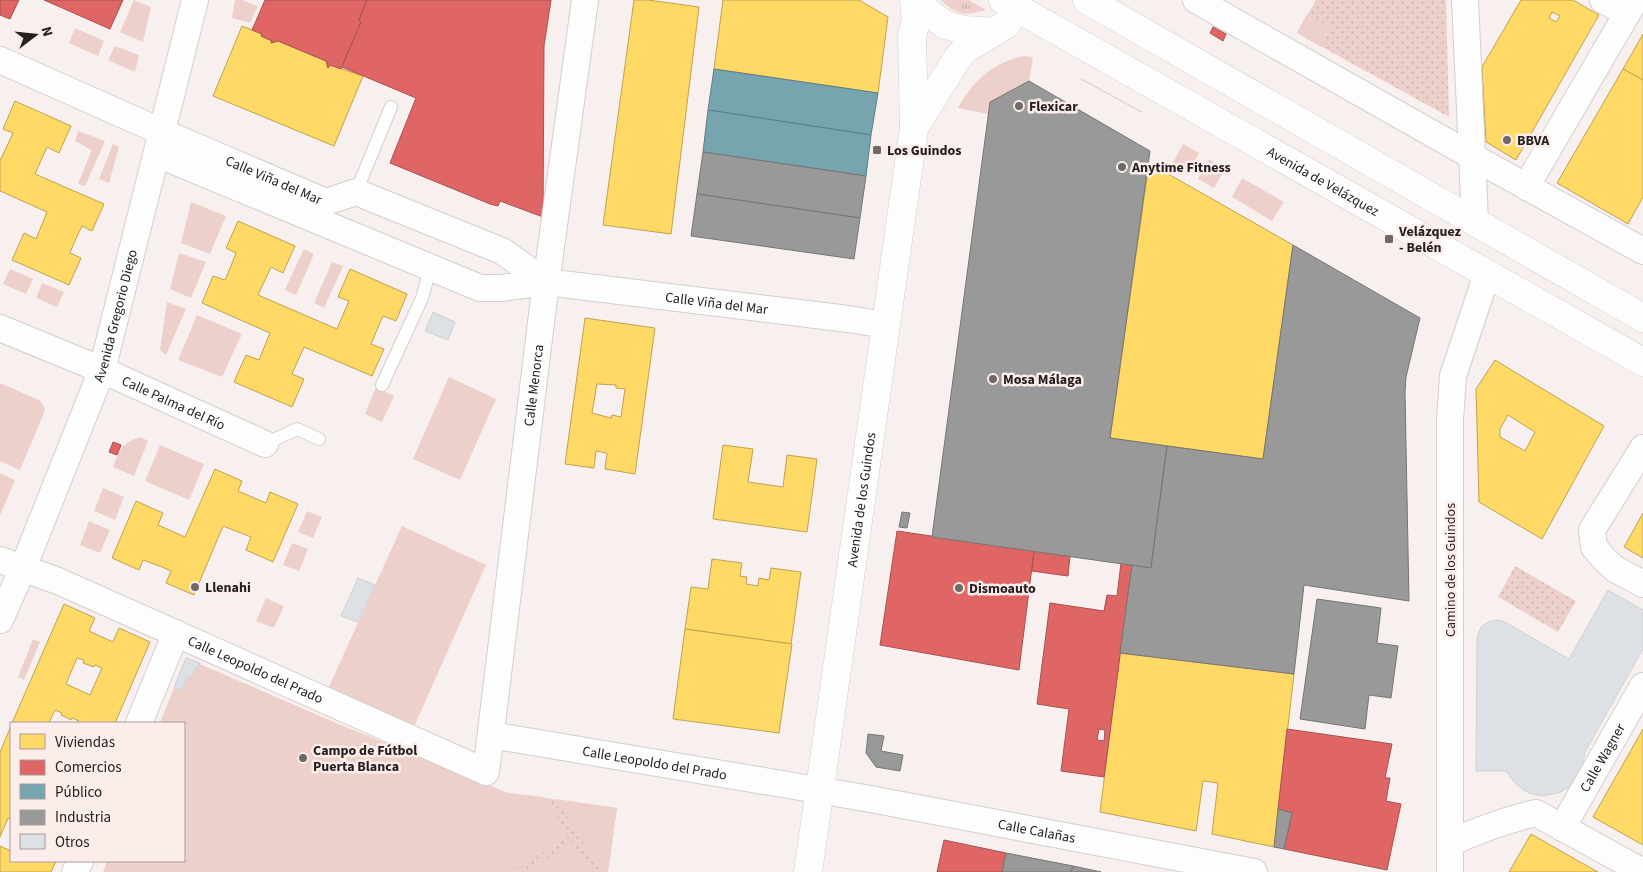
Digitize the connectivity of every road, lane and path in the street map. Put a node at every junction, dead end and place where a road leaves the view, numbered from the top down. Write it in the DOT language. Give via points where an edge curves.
graph roads {
  1 [pos="195,0"];
  2 [pos="585,0"];
  3 [pos="1087,0"];
  4 [pos="1196,0"];
  5 [pos="1465,0"];
  6 [pos="1603,0"];
  7 [pos="913,1"];
  8 [pos="1012,3"];
  9 [pos="1631,7"];
  10 [pos="994,32"];
  11 [pos="0,60"];
  12 [pos="391,107"];
  13 [pos="914,128"];
  14 [pos="160,143"];
  15 [pos="1472,157"];
  16 [pos="1526,187"];
  17 [pos="356,192"];
  18 [pos="1475,221"];
  19 [pos="1641,245"];
  20 [pos="430,269"];
  21 [pos="1487,274"];
  22 [pos="546,282"];
  23 [pos="1643,318"];
  24 [pos="886,325"];
  25 [pos="0,328"];
  26 [pos="1643,362"];
  27 [pos="102,370"];
  28 [pos="382,385"];
  29 [pos="319,439"];
  30 [pos="265,444"];
  31 [pos="1643,448"];
  32 [pos="12,564"];
  33 [pos="1643,584"];
  34 [pos="0,620"];
  35 [pos="176,633"];
  36 [pos="1643,686"];
  37 [pos="139,722"];
  38 [pos="492,735"];
  39 [pos="486,772"];
  40 [pos="820,790"];
  41 [pos="1562,828"];
  42 [pos="1450,843"];
  43 [pos="808,872"];
  44 [pos="1254,872"];
  45 [pos="1450,872"];
  46 [pos="1643,872"];
  1 -- 14 [label="street, Avenida Gregorio Diego"];
  2 -- 22 [label="street, Calle Menorca"];
  3 -- 18 [label="main road"];
  4 -- 15 [label="street"];
  5 -- 15 [label="street"];
  6 -- 9 [label="street"];
  7 -- 10 [label="main road" via="945,25"];
  7 -- 13 [label="main road, Avenida de los Guindos" via="916,20 912,37"];
  8 -- 10 [label="main road, Avenida de los Guindos" via="1006,24"];
  8 -- 21 [label="main road, Avenida de Velázquez"];
  9 -- 16 [label="street"];
  10 -- 13 [label="main road, Avenida de los Guindos" via="964,50 954,62"];
  11 -- 14 [label="street, Calle Viña del Mar"];
  12 -- 17 [label="lane"];
  13 -- 24 [label="main road, Avenida de los Guindos"];
  14 -- 17 [label="street, Calle Viña del Mar" via="326,202"];
  14 -- 20 [label="street, Calle Viña del Mar"];
  14 -- 27 [label="street, Avenida Gregorio Diego"];
  15 -- 16 [label="street"];
  15 -- 18 [label="street"];
  16 -- 19 [label="street"];
  17 -- 22 [label="street, Calle Viña del Mar" via="502,250"];
  18 -- 23 [label="main road"];
  20 -- 22 [label="street, Calle Viña del Mar" via="480,288"];
  20 -- 28 [label="lane" via="422,298"];
  21 -- 26 [label="main road, Avenida de Velázquez"];
  21 -- 42 [label="street, Camino de los Guindos" via="1453,376 1450,420"];
  22 -- 24 [label="street, Calle Viña del Mar"];
  22 -- 38 [label="street, Calle Menorca"];
  24 -- 40 [label="main road, Avenida de los Guindos"];
  25 -- 27 [label="street, Calle Palma del Río"];
  27 -- 30 [label="street, Calle Palma del Río"];
  27 -- 32 [label="street, Avenida Gregorio Diego"];
  29 -- 30 [label="lane, Calle Palma del Río" via="297,430"];
  31 -- 33 [label="street" via="1592,530 1594,547 1605,560"];
  32 -- 34 [label="street, Avenida Gregorio Diego"];
  32 -- 35 [label="street, Calle Leopoldo del Prado"];
  35 -- 37 [label="street"];
  35 -- 39 [label="street, Calle Leopoldo del Prado"];
  36 -- 41 [label="street, Calle Wagner"];
  38 -- 39 [label="street, Calle Menorca"];
  38 -- 40 [label="street, Calle Leopoldo del Prado"];
  40 -- 43 [label="main road, Avenida de los Guindos"];
  40 -- 44 [label="street, Calle Calañas"];
  41 -- 42 [label="street" via="1536,813"];
  41 -- 46 [label="street"];
  42 -- 45 [label="street, Camino de los Guindos"];
}
